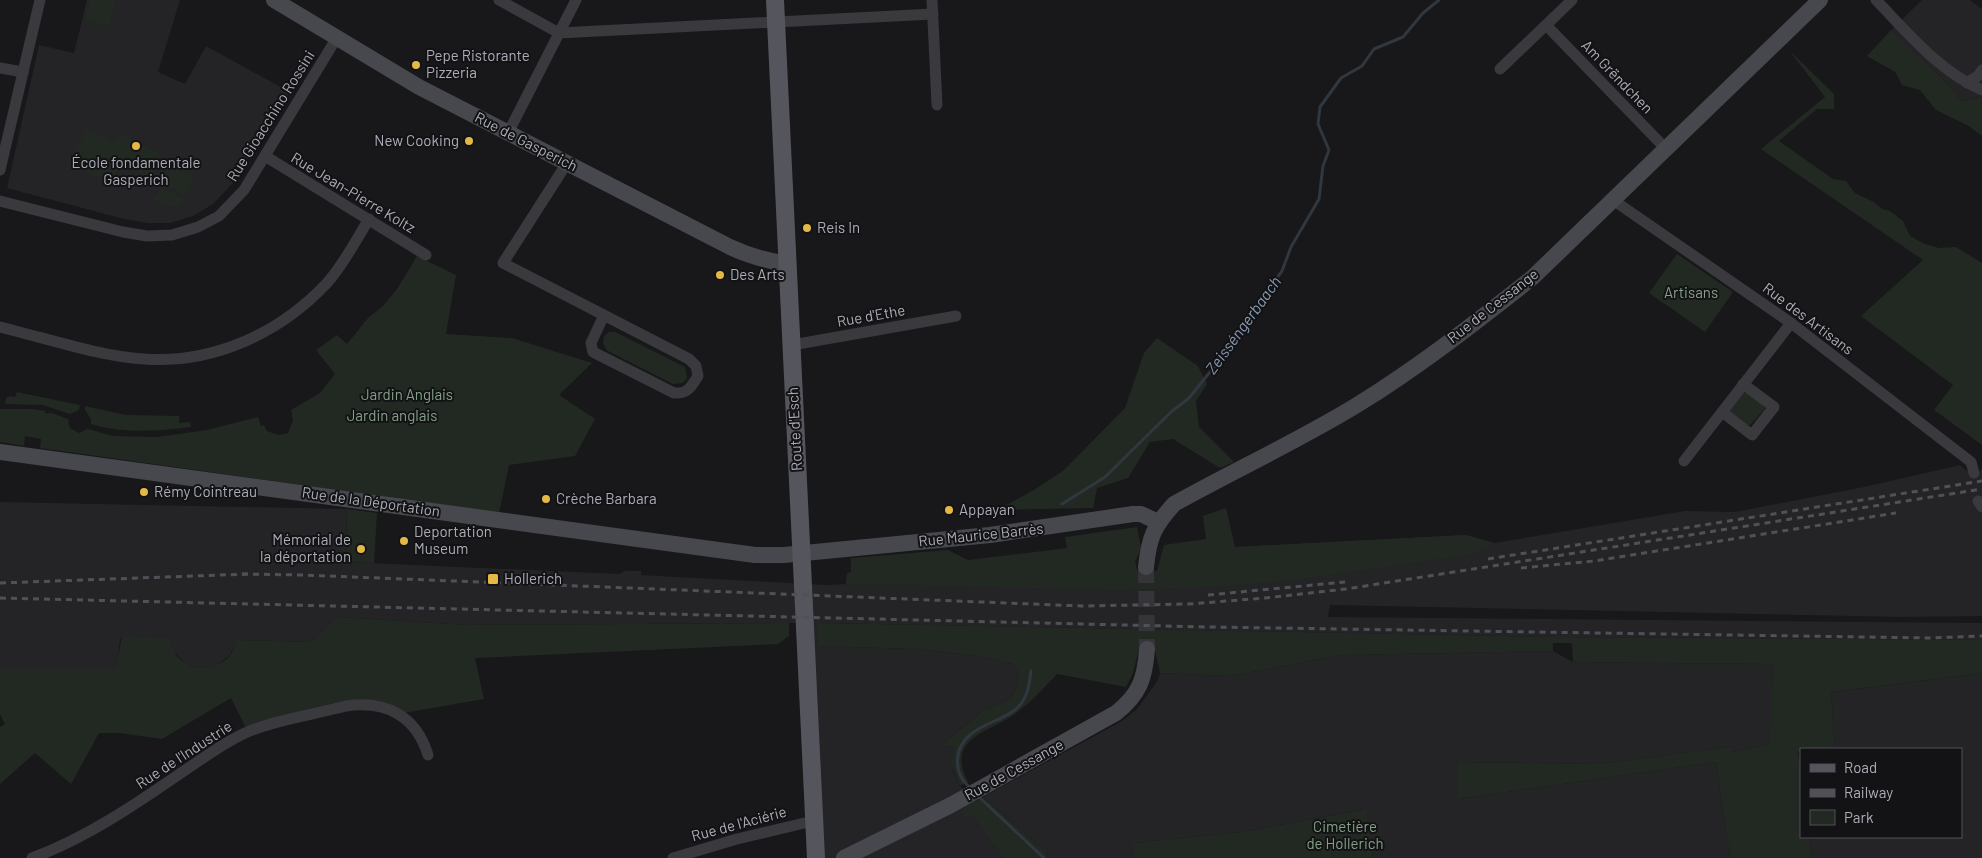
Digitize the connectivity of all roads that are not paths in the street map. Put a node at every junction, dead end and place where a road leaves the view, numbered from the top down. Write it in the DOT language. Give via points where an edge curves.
graph roads {
  1 [pos="40,0"];
  2 [pos="274,0"];
  3 [pos="499,0"];
  4 [pos="576,0"];
  5 [pos="775,0"];
  6 [pos="932,0"];
  7 [pos="1572,0"];
  8 [pos="1820,0"];
  9 [pos="1876,0"];
  10 [pos="933,14"];
  11 [pos="776,22"];
  12 [pos="1546,25"];
  13 [pos="559,33"];
  14 [pos="336,38"];
  15 [pos="0,68"];
  16 [pos="1500,69"];
  17 [pos="1982,70"];
  18 [pos="23,72"];
  19 [pos="1967,83"];
  20 [pos="1982,90"];
  21 [pos="937,104"];
  22 [pos="508,132"];
  23 [pos="1666,149"];
  24 [pos="264,156"];
  25 [pos="567,163"];
  26 [pos="0,170"];
  27 [pos="1613,200"];
  28 [pos="0,202"];
  29 [pos="369,219"];
  30 [pos="426,255"];
  31 [pos="788,264"];
  32 [pos="604,315"];
  33 [pos="956,316"];
  34 [pos="1791,323"];
  35 [pos="0,327"];
  36 [pos="792,345"];
  37 [pos="1743,384"];
  38 [pos="1722,412"];
  39 [pos="0,452"];
  40 [pos="1684,461"];
  41 [pos="1974,473"];
  42 [pos="1158,522"];
  43 [pos="801,554"];
  44 [pos="1146,567"];
  45 [pos="1147,649"];
  46 [pos="428,755"];
  47 [pos="813,821"];
  48 [pos="32,858"];
  49 [pos="673,858"];
  50 [pos="816,858"];
  51 [pos="844,858"];
  1 -- 18 [label="street"];
  2 -- 14 [label="street, Rue de Gasperich"];
  3 -- 13 [label="street"];
  4 -- 13 [label="street"];
  5 -- 11 [label="main road, Route d'Esch"];
  6 -- 10 [label="street"];
  7 -- 12 [label="street"];
  8 -- 23 [label="street, Rue de Cessange"];
  9 -- 19 [label="street" via="1929,55"];
  10 -- 11 [label="street"];
  10 -- 21 [label="street"];
  11 -- 13 [label="street"];
  11 -- 31 [label="main road, Route d'Esch"];
  12 -- 16 [label="street"];
  12 -- 23 [label="street, Am Grëndchen"];
  13 -- 22 [label="street"];
  14 -- 22 [label="street, Rue de Gasperich" via="419,87"];
  14 -- 24 [label="street, Rue Gioacchino Rossini"];
  15 -- 18 [label="street"];
  17 -- 19 [label="street"];
  18 -- 26 [label="street"];
  19 -- 20 [label="street"];
  22 -- 25 [label="street, Rue de Gasperich"];
  23 -- 27 [label="street, Rue de Cessange"];
  24 -- 28 [label="street, Rue Gioacchino Rossini" via="244,190 218,216 198,227 172,235 147,236 123,232"];
  24 -- 29 [label="street, Rue Jean-Pierre Koltz"];
  25 -- 31 [label="street, Rue de Gasperich" via="745,254"];
  25 -- 32 [label="street" via="503,263"];
  27 -- 34 [label="street, Rue des Artisans"];
  27 -- 42 [label="street, Rue de Cessange" via="1532,278 1387,385 1323,425 1174,504"];
  29 -- 30 [label="street, Rue Jean-Pierre Koltz"];
  29 -- 35 [label="street" via="316,294 266,331 218,352 185,359 144,359 95,351"];
  31 -- 36 [label="main road, Route d'Esch"];
  32 -- 32 [label="street" via="591,343 594,352 674,393 689,390 698,376 696,366 689,359"];
  33 -- 36 [label="street, Rue d'Ethe"];
  34 -- 37 [label="street"];
  34 -- 41 [label="street, Rue des Artisans" via="1971,462"];
  36 -- 43 [label="main road, Route d'Esch"];
  37 -- 38 [label="street"];
  37 -- 38 [label="street" via="1774,407 1752,435"];
  38 -- 40 [label="street"];
  39 -- 43 [label="street, Rue de la Déportation" via="727,553"];
  42 -- 43 [label="street, Rue Maurice Barrès" via="1133,514 990,535"];
  42 -- 44 [label="street, Rue de Cessange" via="1149,542"];
  43 -- 47 [label="main road, Route d'Esch"];
  45 -- 51 [label="street, Rue de Cessange" via="1143,680 1127,704 1116,713 973,793"];
  46 -- 48 [label="street, Rue de l'Industrie" via="413,726 397,713 376,705 346,706 273,724 244,733 123,812"];
  47 -- 49 [label="street, Rue de l'Aciérie"];
  47 -- 50 [label="main road, Route d'Esch"];
}
